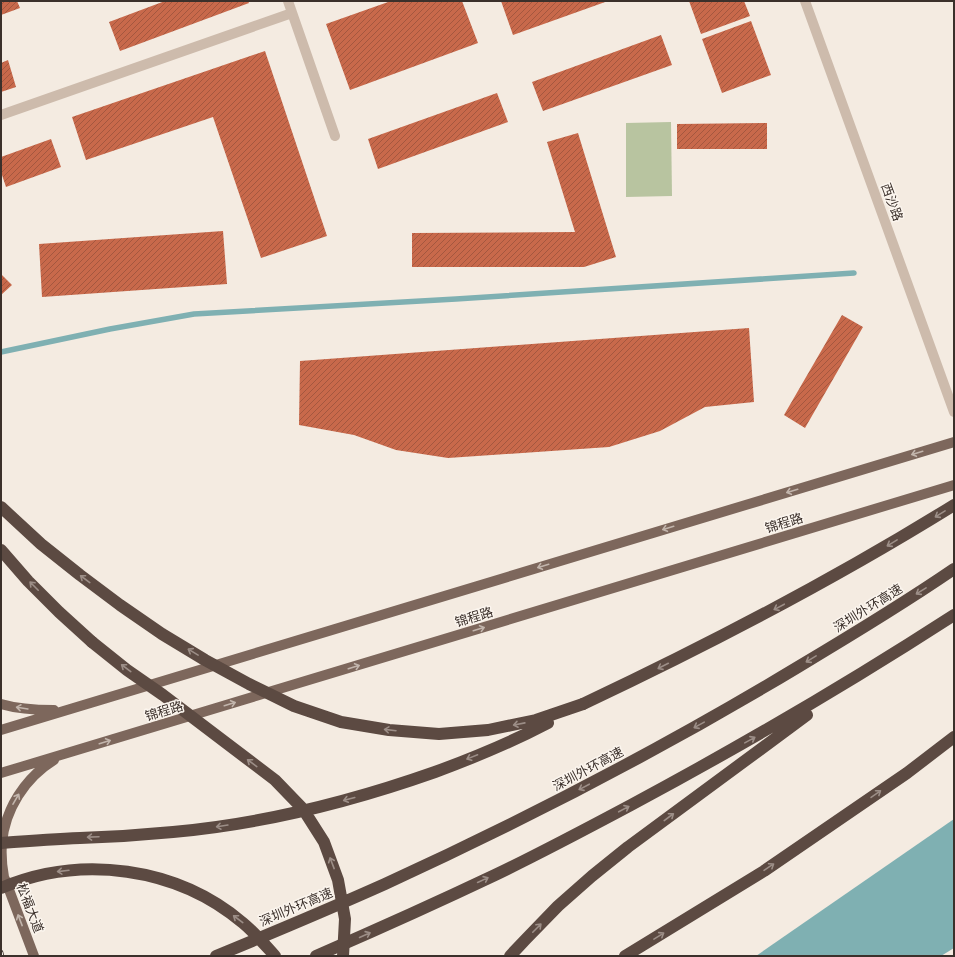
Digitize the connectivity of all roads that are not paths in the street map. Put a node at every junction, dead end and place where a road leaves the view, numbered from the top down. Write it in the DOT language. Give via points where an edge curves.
graph roads {
  1 [pos="288,1"];
  2 [pos="805,1"];
  3 [pos="292,13"];
  4 [pos="1,115"];
  5 [pos="335,136"];
  6 [pos="954,412"];
  7 [pos="954,442"];
  8 [pos="954,485"];
  9 [pos="954,505"];
  10 [pos="1,507"];
  11 [pos="1,550"];
  12 [pos="954,569"];
  13 [pos="954,616"];
  14 [pos="864,672"];
  15 [pos="1,704"];
  16 [pos="583,704"];
  17 [pos="72,708"];
  18 [pos="1,730"];
  19 [pos="954,737"];
  20 [pos="84,748"];
  21 [pos="1,773"];
  22 [pos="1,843"];
  23 [pos="2,878"];
  24 [pos="34,956"];
  25 [pos="216,956"];
  26 [pos="275,956"];
  27 [pos="316,956"];
  28 [pos="343,956"];
  29 [pos="510,956"];
  30 [pos="625,956"];
  1 -- 3 [label="street"];
  2 -- 6 [label="street, 西沙路"];
  3 -- 4 [label="street"];
  3 -- 5 [label="street"];
  7 -- 17 [label="main road, one-way"];
  20 -- 8 [label="main road, 锦程路, one-way"];
  9 -- 16 [label="highway, one-way" via="784,604 660,668"];
  16 -- 10 [label="highway, one-way, bridge" via="536,720 488,730 438,734 389,730 341,722 294,706 249,684 156,630 80,576"];
  28 -- 11 [label="highway, one-way, bridge" via="345,920 338,880 324,842 303,809 275,780 92,642 28,581"];
  12 -- 25 [label="highway, 深圳外环高速, one-way, bridge" via="844,640 755,693 572,793 385,884"];
  13 -- 14 [label="highway"];
  27 -- 14 [label="highway, one-way" via="489,877 590,827 761,734"];
  29 -- 14 [label="highway, one-way" via="558,906 592,876"];
  17 -- 15 [label="main road, one-way" via="37,710"];
  16 -- 22 [label="highway, one-way, bridge" via="541,727 453,765 316,808 261,820 174,832"];
  17 -- 18 [label="main road"];
  30 -- 19 [label="highway, one-way" via="764,871"];
  20 -- 21 [label="main road, 锦程路"];
  23 -- 20 [label="main road, 松福大道, one-way" via="3,833 9,811 17,796 27,783 52,761"];
  24 -- 23 [label="main road, 松福大道, one-way"];
  26 -- 23 [label="highway, one-way, bridge" via="243,923 224,908 186,888 157,878 109,869 60,871 12,883"];
}
